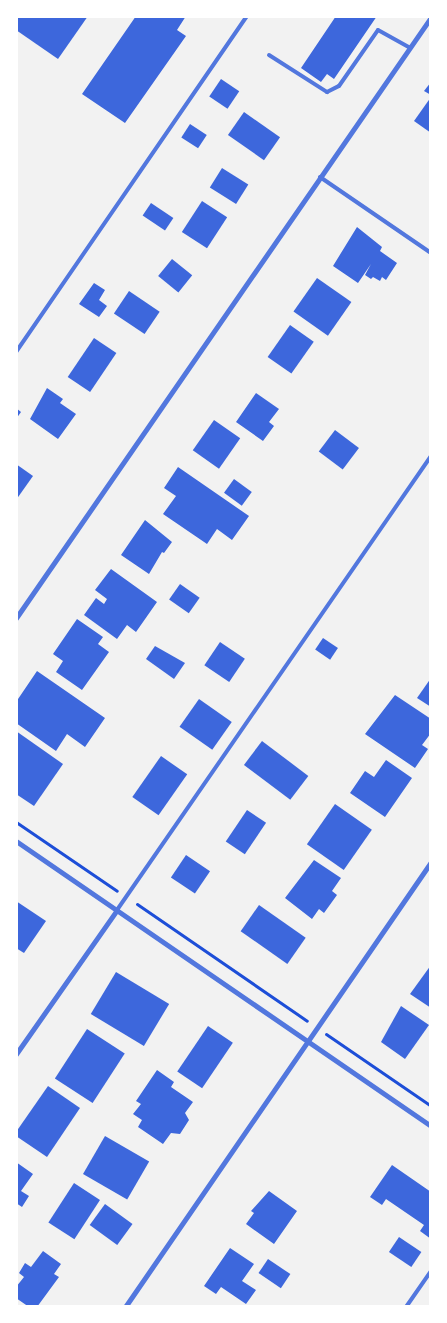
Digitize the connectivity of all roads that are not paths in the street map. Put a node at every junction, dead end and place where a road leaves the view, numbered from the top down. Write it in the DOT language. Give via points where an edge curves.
graph roads {
  1 [pos="247,16"];
  2 [pos="431,17"];
  3 [pos="410,48"];
  4 [pos="269,55"];
  5 [pos="320,177"];
  6 [pos="431,253"];
  7 [pos="16,352"];
  8 [pos="431,456"];
  9 [pos="16,618"];
  10 [pos="16,841"];
  11 [pos="431,862"];
  12 [pos="116,910"];
  13 [pos="308,1041"];
  14 [pos="16,1054"];
  15 [pos="431,1126"];
  16 [pos="431,1271"];
  17 [pos="125,1307"];
  18 [pos="406,1307"];
  1 -- 7 [label="lane"];
  2 -- 3 [label="street"];
  3 -- 4 [label="lane" via="378,30 339,86 327,92"];
  3 -- 5 [label="street"];
  5 -- 6 [label="lane"];
  5 -- 9 [label="street"];
  8 -- 12 [label="lane"];
  10 -- 12 [label="street"];
  11 -- 13 [label="street"];
  12 -- 13 [label="street"];
  12 -- 14 [label="street"];
  13 -- 15 [label="street"];
  13 -- 17 [label="street"];
  16 -- 18 [label="lane"];
}
